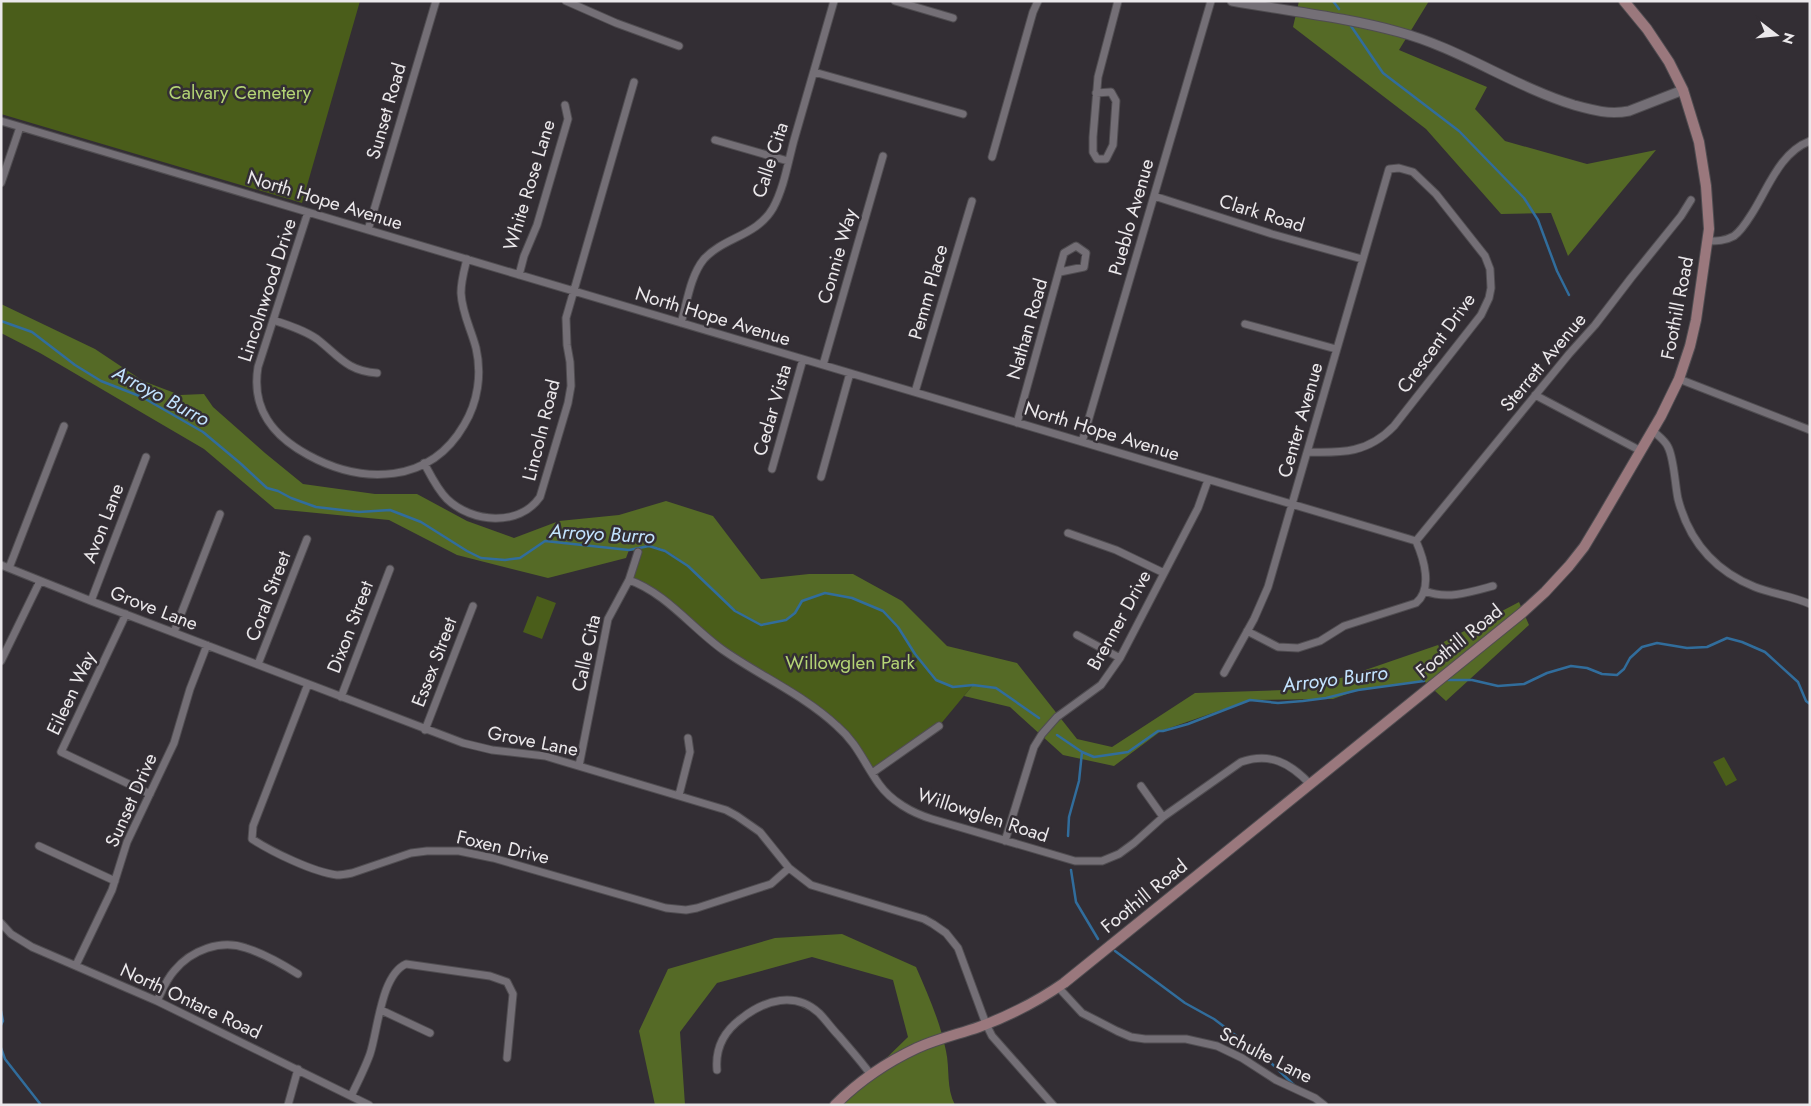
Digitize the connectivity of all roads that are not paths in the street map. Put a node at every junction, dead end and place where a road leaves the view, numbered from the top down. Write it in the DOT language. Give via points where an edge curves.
graph roads {
  1 [pos="436,1"];
  2 [pos="566,1"];
  3 [pos="834,1"];
  4 [pos="895,1"];
  5 [pos="1038,1"];
  6 [pos="1118,1"];
  7 [pos="1211,1"];
  8 [pos="1232,1"];
  9 [pos="1624,1"];
  10 [pos="953,18"];
  11 [pos="679,46"];
  12 [pos="814,72"];
  13 [pos="634,82"];
  14 [pos="1683,90"];
  15 [pos="1096,94"];
  16 [pos="565,105"];
  17 [pos="963,114"];
  18 [pos="1,121"];
  19 [pos="20,127"];
  20 [pos="715,140"];
  21 [pos="1810,141"];
  22 [pos="883,156"];
  23 [pos="992,157"];
  24 [pos="788,161"];
  25 [pos="1389,169"];
  26 [pos="1,183"];
  27 [pos="1154,196"];
  28 [pos="1691,200"];
  29 [pos="972,202"];
  30 [pos="308,212"];
  31 [pos="368,230"];
  32 [pos="1708,241"];
  33 [pos="1362,258"];
  34 [pos="467,260"];
  35 [pos="1060,272"];
  36 [pos="519,275"];
  37 [pos="573,291"];
  38 [pos="273,320"];
  39 [pos="681,323"];
  40 [pos="1245,324"];
  41 [pos="1336,349"];
  42 [pos="803,359"];
  43 [pos="823,365"];
  44 [pos="377,373"];
  45 [pos="850,373"];
  46 [pos="1679,379"];
  47 [pos="915,392"];
  48 [pos="1535,395"];
  49 [pos="1017,423"];
  50 [pos="64,426"];
  51 [pos="1652,430"];
  52 [pos="1810,430"];
  53 [pos="1082,442"];
  54 [pos="1641,450"];
  55 [pos="1308,452"];
  56 [pos="146,457"];
  57 [pos="424,464"];
  58 [pos="772,469"];
  59 [pos="821,477"];
  60 [pos="1208,480"];
  61 [pos="1292,504"];
  62 [pos="220,514"];
  63 [pos="1068,534"];
  64 [pos="306,539"];
  65 [pos="1416,541"];
  66 [pos="638,552"];
  67 [pos="1,565"];
  68 [pos="9,568"];
  69 [pos="390,569"];
  70 [pos="1164,573"];
  71 [pos="629,580"];
  72 [pos="40,581"];
  73 [pos="1493,586"];
  74 [pos="1425,591"];
  75 [pos="91,601"];
  76 [pos="1810,604"];
  77 [pos="473,606"];
  78 [pos="126,614"];
  79 [pos="1247,631"];
  80 [pos="174,632"];
  81 [pos="1077,635"];
  82 [pos="207,644"];
  83 [pos="1120,658"];
  84 [pos="1,661"];
  85 [pos="258,664"];
  86 [pos="1224,673"];
  87 [pos="308,684"];
  88 [pos="341,697"];
  89 [pos="938,726"];
  90 [pos="425,730"];
  91 [pos="688,738"];
  92 [pos="579,766"];
  93 [pos="872,773"];
  94 [pos="1310,784"];
  95 [pos="1141,786"];
  96 [pos="150,794"];
  97 [pos="679,795"];
  98 [pos="1163,817"];
  99 [pos="1005,841"];
  100 [pos="39,846"];
  101 [pos="789,868"];
  102 [pos="116,881"];
  103 [pos="1,924"];
  104 [pos="76,965"];
  105 [pos="298,974"];
  106 [pos="1058,987"];
  107 [pos="157,1001"];
  108 [pos="381,1010"];
  109 [pos="986,1024"];
  110 [pos="430,1032"];
  111 [pos="507,1058"];
  112 [pos="298,1069"];
  113 [pos="717,1070"];
  114 [pos="871,1075"];
  115 [pos="351,1096"];
  116 [pos="288,1105"];
  117 [pos="369,1105"];
  118 [pos="835,1105"];
  119 [pos="1053,1105"];
  120 [pos="1324,1105"];
  1 -- 31 [label="street, Sunset Road"];
  2 -- 11 [label="street"];
  3 -- 12 [label="street, Calle Cita"];
  4 -- 10 [label="street"];
  5 -- 23 [label="street"];
  6 -- 15 [label="street" via="1100,62"];
  7 -- 27 [label="street, Pueblo Avenue"];
  8 -- 14 [label="street" via="1400,32 1544,95 1602,112 1629,111"];
  9 -- 14 [label="main road, Foothill Road" via="1664,53"];
  12 -- 17 [label="street"];
  12 -- 24 [label="street, Calle Cita"];
  13 -- 37 [label="street, Lincoln Road"];
  14 -- 32 [label="main road, Foothill Road" via="1699,142 1705,177"];
  15 -- 15 [label="street" via="1093,152 1097,159 1106,158 1113,146 1116,101 1112,92"];
  16 -- 36 [label="street, White Rose Lane" via="568,119"];
  18 -- 19 [label="street, North Hope Avenue"];
  19 -- 26 [label="street"];
  19 -- 30 [label="street, North Hope Avenue"];
  20 -- 24 [label="street"];
  21 -- 32 [label="street" via="1797,147 1782,163 1739,232 1722,241"];
  22 -- 43 [label="street, Connie Way"];
  24 -- 39 [label="street, Calle Cita" via="777,200 769,215 753,230 712,252 699,267"];
  25 -- 33 [label="street, Center Avenue"];
  25 -- 55 [label="street, Crescent Drive" via="1413,172 1436,194 1485,256 1491,278 1489,298 1481,315 1382,437 1351,451"];
  27 -- 33 [label="street, Clark Road" via="1272,234"];
  27 -- 53 [label="street, Pueblo Avenue"];
  28 -- 48 [label="street, Sterrett Avenue" via="1595,325"];
  29 -- 47 [label="street, Pemm Place"];
  30 -- 31 [label="street, North Hope Avenue"];
  30 -- 38 [label="street, Lincolnwood Drive"];
  31 -- 34 [label="street, North Hope Avenue"];
  32 -- 46 [label="main road, Foothill Road" via="1693,334"];
  33 -- 41 [label="street, Center Avenue"];
  34 -- 36 [label="street, North Hope Avenue"];
  34 -- 57 [label="street, Lincolnwood Drive" via="461,292 478,359 476,398 456,437"];
  35 -- 49 [label="street, Nathan Road"];
  36 -- 37 [label="street, North Hope Avenue"];
  37 -- 39 [label="street, North Hope Avenue"];
  37 -- 57 [label="street, Lincoln Road" via="566,318 571,376 568,403 542,493 536,503 511,516 473,515 442,494"];
  38 -- 44 [label="street" via="315,338 346,364"];
  38 -- 57 [label="street, Lincolnwood Drive" via="258,367 256,386 264,415 275,431 318,461 354,473 385,476"];
  39 -- 42 [label="street, North Hope Avenue"];
  40 -- 41 [label="street"];
  41 -- 55 [label="street, Center Avenue"];
  42 -- 43 [label="street, North Hope Avenue"];
  42 -- 58 [label="street, Cedar Vista"];
  43 -- 45 [label="street, North Hope Avenue"];
  45 -- 47 [label="street, North Hope Avenue"];
  45 -- 59 [label="street"];
  46 -- 51 [label="main road, Foothill Road"];
  46 -- 52 [label="street"];
  47 -- 49 [label="street, North Hope Avenue"];
  48 -- 54 [label="street"];
  48 -- 65 [label="street, Sterrett Avenue"];
  49 -- 53 [label="street, North Hope Avenue"];
  50 -- 68 [label="street"];
  51 -- 54 [label="main road, Foothill Road"];
  51 -- 76 [label="street" via="1669,448 1681,508 1701,549 1742,580"];
  53 -- 60 [label="street, North Hope Avenue"];
  54 -- 94 [label="main road, Foothill Road" via="1584,547 1545,592"];
  55 -- 61 [label="street, Center Avenue"];
  56 -- 75 [label="street, Avon Lane"];
  60 -- 61 [label="street, North Hope Avenue"];
  60 -- 70 [label="street, Brenner Drive" via="1198,508"];
  61 -- 65 [label="street, North Hope Avenue"];
  61 -- 79 [label="street, Center Avenue" via="1268,587"];
  62 -- 80 [label="street"];
  63 -- 70 [label="street" via="1116,550"];
  64 -- 85 [label="street, Coral Street"];
  65 -- 74 [label="street" via="1423,561"];
  66 -- 71 [label="street, Calle Cita"];
  67 -- 68 [label="street, Grove Lane"];
  68 -- 72 [label="street, Grove Lane"];
  69 -- 88 [label="street, Dixon Street"];
  70 -- 83 [label="street, Brenner Drive"];
  71 -- 92 [label="street, Calle Cita" via="608,618"];
  71 -- 93 [label="street, Willowglen Road" via="667,603 724,650 820,712 850,738"];
  72 -- 75 [label="street, Grove Lane"];
  72 -- 84 [label="street"];
  73 -- 74 [label="street" via="1449,596"];
  74 -- 79 [label="street" via="1416,603 1344,626 1308,646 1278,646"];
  75 -- 78 [label="street, Grove Lane"];
  77 -- 90 [label="street, Essex Street"];
  78 -- 80 [label="street, Grove Lane"];
  78 -- 96 [label="street, Eileen Way" via="61,752"];
  79 -- 86 [label="street, Center Avenue"];
  80 -- 82 [label="street, Grove Lane"];
  81 -- 83 [label="street"];
  82 -- 85 [label="street, Grove Lane"];
  82 -- 96 [label="street, Sunset Drive" via="174,743"];
  83 -- 99 [label="street, Brenner Drive" via="1101,685 1057,716 1042,734 1030,756"];
  85 -- 87 [label="street, Grove Lane"];
  87 -- 88 [label="street, Grove Lane"];
  87 -- 101 [label="street, Foxen Drive" via="253,826 252,839 295,861 342,875 411,853 459,851 666,908 686,910 770,884"];
  88 -- 90 [label="street, Grove Lane"];
  89 -- 93 [label="street"];
  90 -- 92 [label="street, Grove Lane" via="478,748 532,753"];
  91 -- 97 [label="street" via="690,752"];
  92 -- 97 [label="street, Grove Lane"];
  93 -- 99 [label="street, Willowglen Road" via="880,786 909,810"];
  94 -- 98 [label="street, Willowglen Road" via="1287,765 1272,759 1255,758 1230,769"];
  94 -- 106 [label="main road, Foothill Road"];
  95 -- 98 [label="street"];
  96 -- 102 [label="street, Sunset Drive" via="123,852"];
  97 -- 101 [label="street, Grove Lane" via="726,810 751,824 769,841"];
  98 -- 99 [label="street, Willowglen Road" via="1127,850 1102,861 1075,861"];
  100 -- 102 [label="street"];
  101 -- 109 [label="street, Grove Lane" via="811,885 924,919 946,933 963,958"];
  102 -- 104 [label="street, Sunset Drive"];
  103 -- 104 [label="street, North Ontare Road" via="21,941"];
  104 -- 107 [label="street, North Ontare Road"];
  105 -- 107 [label="street" via="245,947 216,946 197,952 181,963 166,981"];
  106 -- 109 [label="main road, Foothill Road"];
  106 -- 120 [label="street, Schulte Lane" via="1082,1013 1117,1031 1131,1037 1186,1039 1217,1046"];
  107 -- 112 [label="street, North Ontare Road"];
  108 -- 110 [label="street"];
  108 -- 111 [label="street" via="390,980 398,968 406,964 503,980 510,985 513,994"];
  108 -- 115 [label="street" via="370,1054"];
  109 -- 114 [label="main road, Foothill Road" via="919,1048"];
  109 -- 119 [label="street, Grove Lane" via="992,1036"];
  112 -- 115 [label="street, North Ontare Road"];
  112 -- 116 [label="street"];
  113 -- 114 [label="street" via="721,1041 731,1026 763,1004 786,1000 804,1004 818,1012"];
  114 -- 118 [label="main road, Foothill Road"];
  115 -- 117 [label="street, North Ontare Road"];
}
